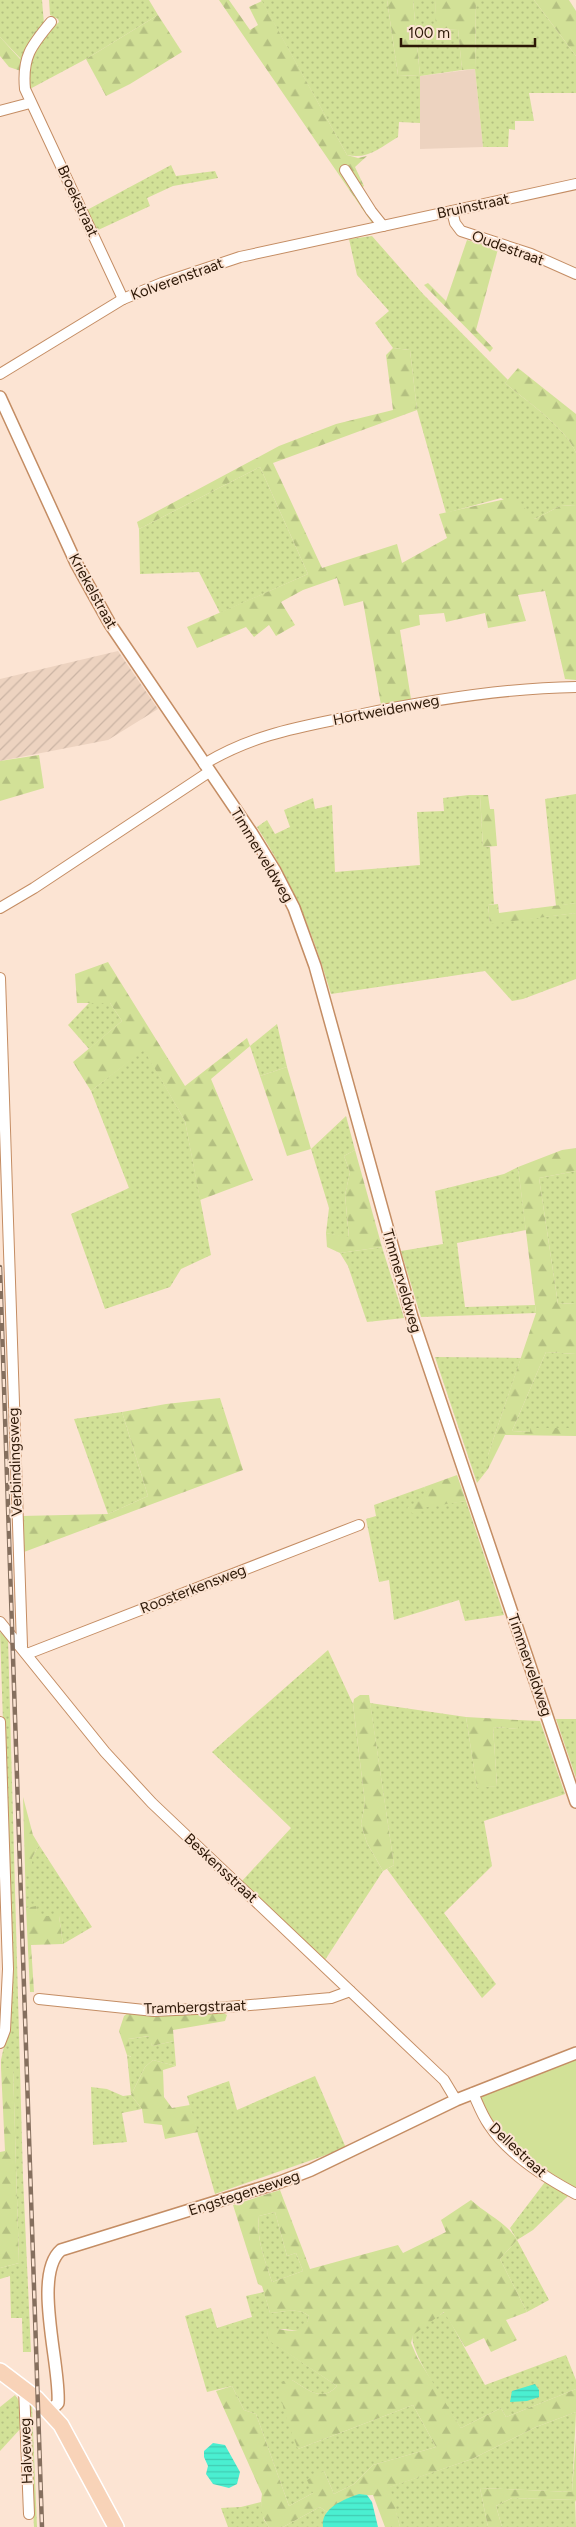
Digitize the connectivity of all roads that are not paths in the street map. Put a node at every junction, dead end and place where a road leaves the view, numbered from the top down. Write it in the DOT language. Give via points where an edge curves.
graph roads {
  1 [pos="51,22"];
  2 [pos="30,103"];
  3 [pos="0,111"];
  4 [pos="345,170"];
  5 [pos="576,184"];
  6 [pos="452,211"];
  7 [pos="383,226"];
  8 [pos="371,228"];
  9 [pos="576,274"];
  10 [pos="123,299"];
  11 [pos="0,374"];
  12 [pos="0,397"];
  13 [pos="576,687"];
  14 [pos="207,768"];
  15 [pos="0,908"];
  16 [pos="0,978"];
  17 [pos="359,1525"];
  18 [pos="0,1622"];
  19 [pos="24,1650"];
  20 [pos="0,1722"];
  21 [pos="576,1802"];
  22 [pos="350,1991"];
  23 [pos="3,1997"];
  24 [pos="39,1999"];
  25 [pos="0,2043"];
  26 [pos="576,2053"];
  27 [pos="473,2094"];
  28 [pos="456,2100"];
  29 [pos="576,2194"];
  30 [pos="0,2371"];
  31 [pos="24,2388"];
  32 [pos="50,2411"];
  33 [pos="29,2514"];
  34 [pos="116,2527"];
  1 -- 2 [label="street, Broekstraat" via="36,39 25,62 25,89"];
  2 -- 3 [label="street"];
  2 -- 10 [label="street, Broekstraat"];
  4 -- 7 [label="street"];
  5 -- 6 [label="street, Bruinstraat"];
  6 -- 7 [label="street, Bruinstraat"];
  6 -- 9 [label="street, Oudestraat" via="461,231 531,254"];
  7 -- 8 [label="street, Bruinstraat"];
  8 -- 10 [label="street, Kolverenstraat" via="240,257"];
  10 -- 11 [label="street, Kolverenstraat"];
  12 -- 14 [label="street, Kriekelstraat" via="94,596"];
  13 -- 14 [label="street, Hortweidenweg" via="519,689 446,699 281,731 239,744"];
  14 -- 15 [label="street, Hortweidenweg"];
  14 -- 21 [label="street, Timmerveldweg" via="275,872 303,930 412,1317"];
  16 -- 19 [label="street, Verbindingsweg"];
  17 -- 19 [label="street, Roosterkensweg"];
  18 -- 19 [label="street, Beskensstraat"];
  19 -- 22 [label="street, Beskensstraat" via="124,1774"];
  20 -- 23 [label="street" via="8,1969"];
  22 -- 24 [label="street, Trambergstraat" via="331,1998 180,2010 134,2009"];
  22 -- 28 [label="street, Beskensstraat" via="444,2080"];
  23 -- 25 [label="street" via="5,2030"];
  26 -- 27 [label="street, Engstegenseweg"];
  27 -- 28 [label="street, Engstegenseweg"];
  27 -- 29 [label="street, Dellestraat" via="489,2125 510,2148 542,2175"];
  28 -- 32 [label="street, Engstegenseweg" via="280,2182 61,2250 51,2264 49,2275 50,2331 59,2391 58,2404"];
  30 -- 31 [label="main road, Halveweg"];
  31 -- 32 [label="main road, Halveweg"];
  31 -- 33 [label="street, Halveweg"];
  32 -- 34 [label="main road, Halveweg" via="75,2449"];
}
